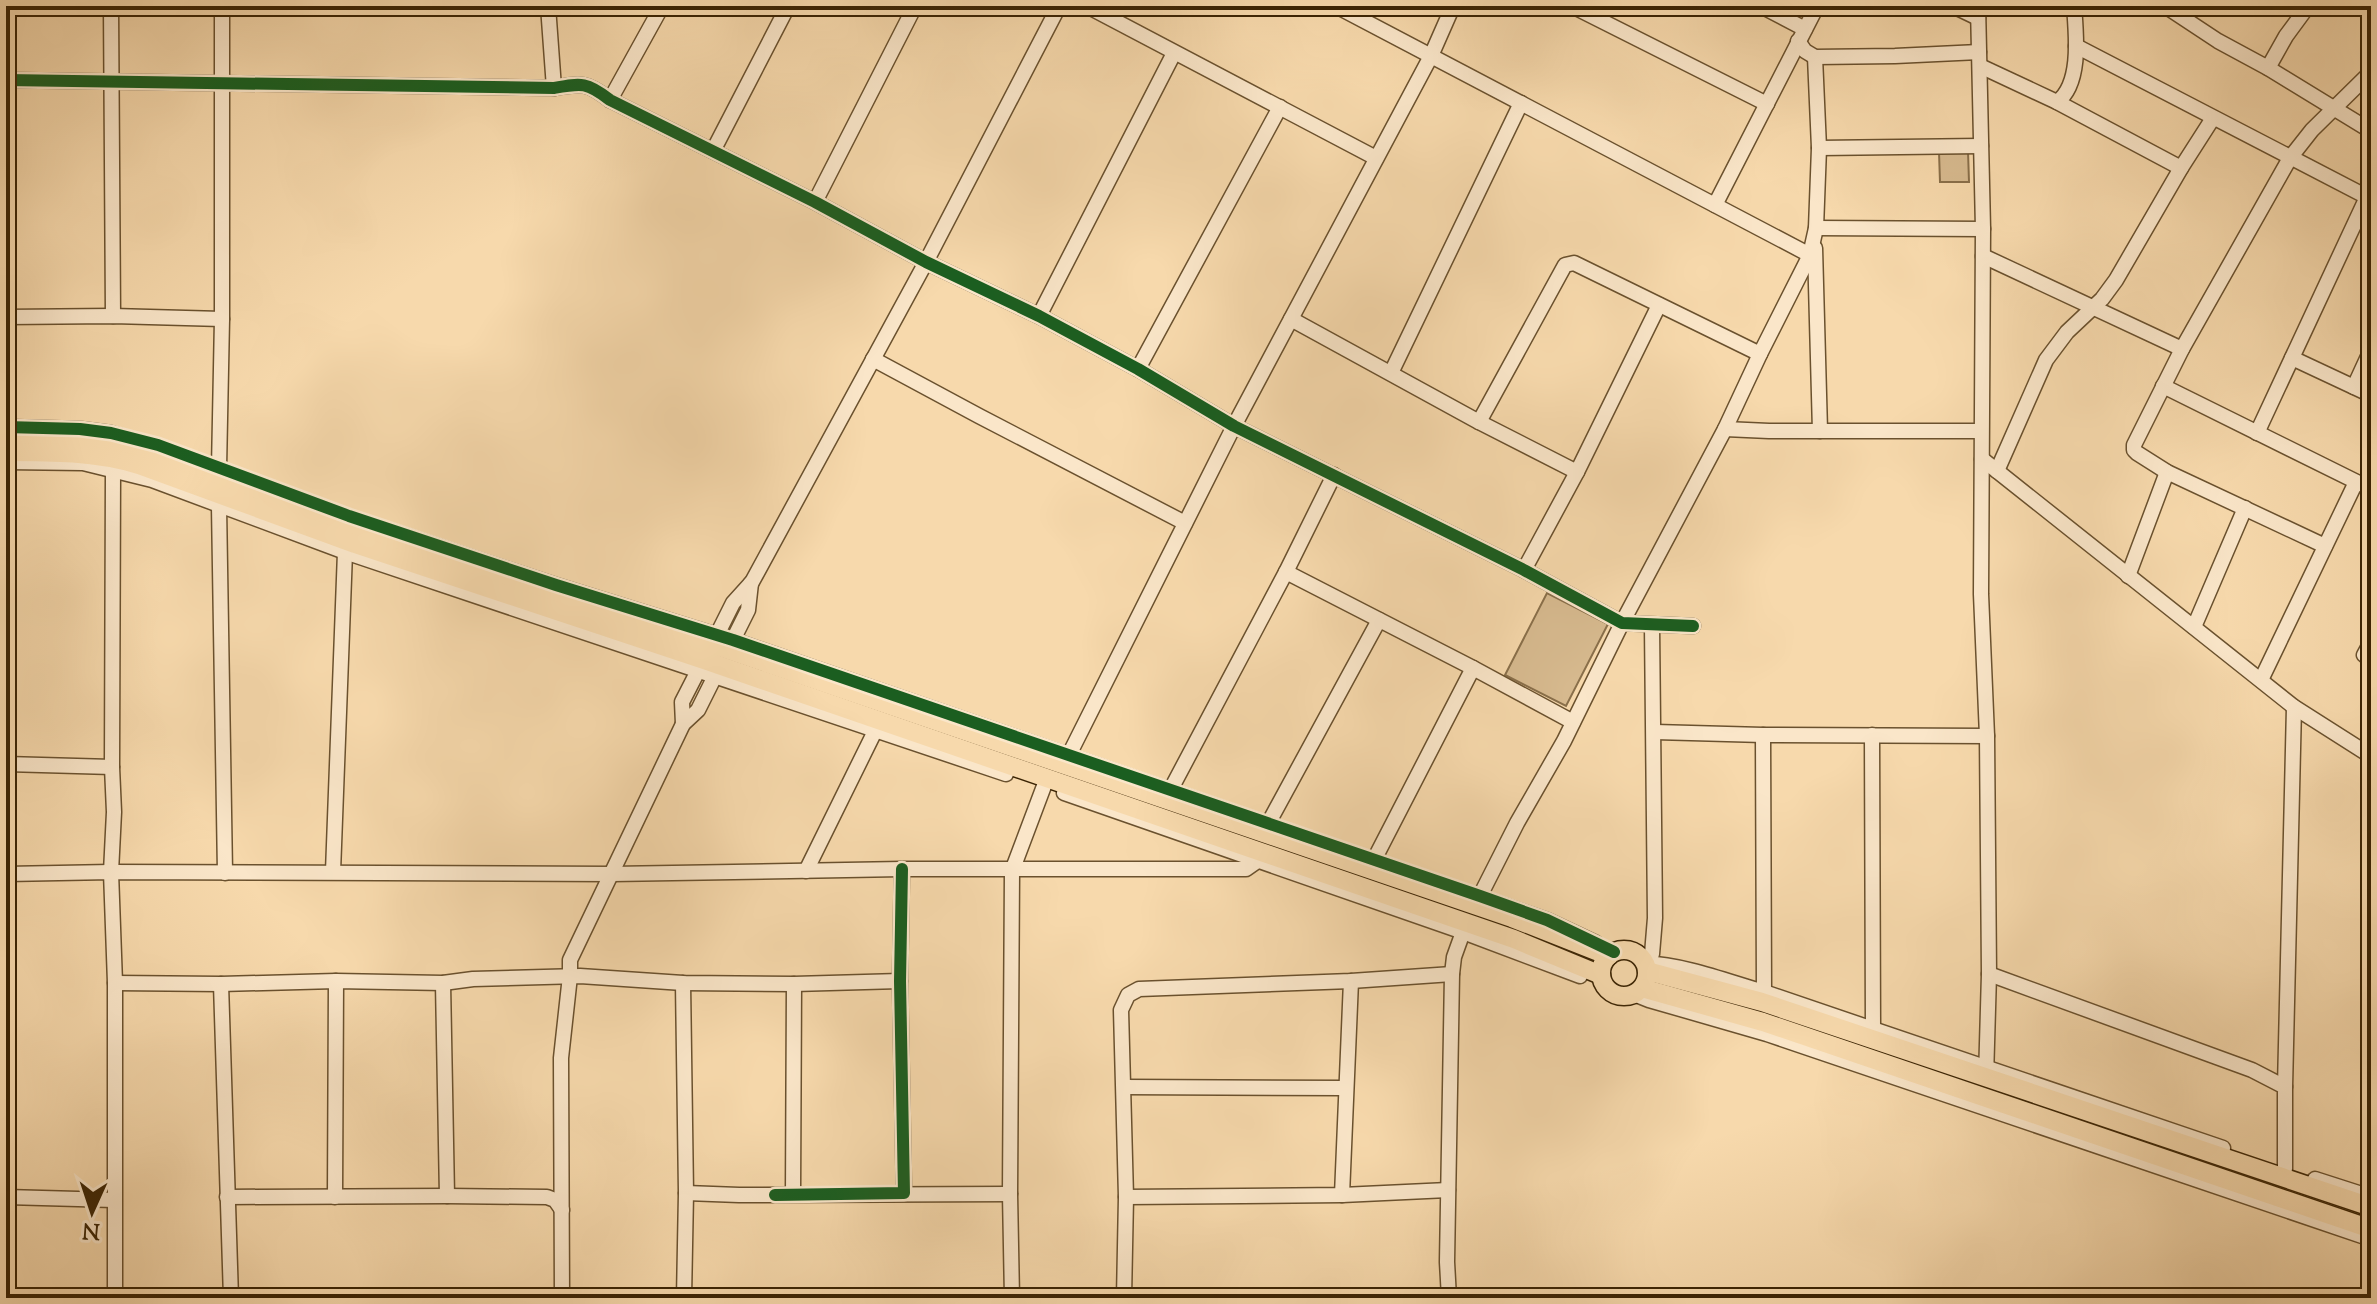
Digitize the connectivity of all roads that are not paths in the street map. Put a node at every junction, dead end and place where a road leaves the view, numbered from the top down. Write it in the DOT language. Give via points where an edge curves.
graph roads {
  1 [pos="111,6"];
  2 [pos="222,6"];
  3 [pos="548,6"];
  4 [pos="662,6"];
  5 [pos="788,6"];
  6 [pos="915,6"];
  7 [pos="1059,6"];
  8 [pos="1087,6"];
  9 [pos="1336,6"];
  10 [pos="1453,6"];
  11 [pos="1574,6"];
  12 [pos="1761,6"];
  13 [pos="1817,6"];
  14 [pos="1953,6"];
  15 [pos="2074,6"];
  16 [pos="2165,6"];
  17 [pos="2308,6"];
  18 [pos="1978,12"];
  19 [pos="1802,35"];
  20 [pos="2076,46"];
  21 [pos="1174,53"];
  22 [pos="1431,56"];
  23 [pos="1815,57"];
  24 [pos="1980,59"];
  25 [pos="2268,68"];
  26 [pos="2371,72"];
  27 [pos="6,80"];
  28 [pos="112,82"];
  29 [pos="224,83"];
  30 [pos="554,88"];
  31 [pos="2311,94"];
  32 [pos="610,100"];
  33 [pos="2057,102"];
  34 [pos="1521,103"];
  35 [pos="1767,104"];
  36 [pos="1280,107"];
  37 [pos="2334,109"];
  38 [pos="2213,118"];
  39 [pos="2312,130"];
  40 [pos="2371,131"];
  41 [pos="1981,146"];
  42 [pos="1819,148"];
  43 [pos="713,151"];
  44 [pos="1376,158"];
  45 [pos="2290,158"];
  46 [pos="2181,168"];
  47 [pos="2369,198"];
  48 [pos="815,202"];
  49 [pos="1715,205"];
  50 [pos="1983,229"];
  51 [pos="1814,242"];
  52 [pos="1983,256"];
  53 [pos="926,262"];
  54 [pos="1659,305"];
  55 [pos="2094,307"];
  56 [pos="113,316"];
  57 [pos="1039,316"];
  58 [pos="6,317"];
  59 [pos="222,319"];
  60 [pos="1291,319"];
  61 [pos="2182,349"];
  62 [pos="2371,350"];
  63 [pos="1760,354"];
  64 [pos="2292,358"];
  65 [pos="873,359"];
  66 [pos="1138,369"];
  67 [pos="1391,373"];
  68 [pos="2163,386"];
  69 [pos="2354,387"];
  70 [pos="2371,395"];
  71 [pos="1479,422"];
  72 [pos="1234,426"];
  73 [pos="6,427"];
  74 [pos="1725,429"];
  75 [pos="1820,431"];
  76 [pos="1981,431"];
  77 [pos="2257,433"];
  78 [pos="6,436"];
  79 [pos="6,452"];
  80 [pos="1982,459"];
  81 [pos="6,462"];
  82 [pos="219,468"];
  83 [pos="113,470"];
  84 [pos="1997,471"];
  85 [pos="1577,472"];
  86 [pos="2167,472"];
  87 [pos="1334,475"];
  88 [pos="2356,482"];
  89 [pos="2371,489"];
  90 [pos="219,506"];
  91 [pos="2245,508"];
  92 [pos="1185,523"];
  93 [pos="2325,546"];
  94 [pos="345,552"];
  95 [pos="1524,570"];
  96 [pos="1286,572"];
  97 [pos="2128,576"];
  98 [pos="1379,620"];
  99 [pos="1622,623"];
  100 [pos="1652,626"];
  101 [pos="1693,626"];
  102 [pos="2194,627"];
  103 [pos="716,655"];
  104 [pos="1473,668"];
  105 [pos="2261,680"];
  106 [pos="2294,707"];
  107 [pos="1573,722"];
  108 [pos="876,729"];
  109 [pos="1655,732"];
  110 [pos="1763,735"];
  111 [pos="1872,735"];
  112 [pos="1987,736"];
  113 [pos="1069,755"];
  114 [pos="2371,756"];
  115 [pos="6,764"];
  116 [pos="112,767"];
  117 [pos="1044,786"];
  118 [pos="1170,791"];
  119 [pos="1268,824"];
  120 [pos="1374,860"];
  121 [pos="1256,862"];
  122 [pos="902,869"];
  123 [pos="806,871"];
  124 [pos="1012,871"];
  125 [pos="111,872"];
  126 [pos="333,872"];
  127 [pos="225,873"];
  128 [pos="6,874"];
  129 [pos="612,874"];
  130 [pos="1480,896"];
  131 [pos="1463,932"];
  132 [pos="1611,954"];
  133 [pos="1452,974"];
  134 [pos="1989,974"];
  135 [pos="570,976"];
  136 [pos="1601,978"];
  137 [pos="1642,979"];
  138 [pos="336,981"];
  139 [pos="900,981"];
  140 [pos="1351,981"];
  141 [pos="115,983"];
  142 [pos="443,983"];
  143 [pos="683,983"];
  144 [pos="221,984"];
  145 [pos="794,984"];
  146 [pos="1764,992"];
  147 [pos="1873,1029"];
  148 [pos="1986,1072"];
  149 [pos="1124,1087"];
  150 [pos="2285,1087"];
  151 [pos="1345,1088"];
  152 [pos="2285,1169"];
  153 [pos="1448,1190"];
  154 [pos="686,1193"];
  155 [pos="904,1193"];
  156 [pos="793,1194"];
  157 [pos="1010,1194"];
  158 [pos="1342,1195"];
  159 [pos="447,1196"];
  160 [pos="6,1197"];
  161 [pos="227,1197"];
  162 [pos="335,1197"];
  163 [pos="1126,1197"];
  164 [pos="2371,1197"];
  165 [pos="114,1200"];
  166 [pos="2371,1207"];
  167 [pos="562,1210"];
  168 [pos="2371,1229"];
  169 [pos="2371,1239"];
  170 [pos="115,1298"];
  171 [pos="231,1298"];
  172 [pos="562,1298"];
  173 [pos="684,1298"];
  174 [pos="1012,1298"];
  175 [pos="1124,1298"];
  176 [pos="1442,1298"];
  177 [pos="1449,1298"];
  1 -- 28 [label="street"];
  2 -- 29 [label="street"];
  3 -- 30 [label="street"];
  4 -- 32 [label="street"];
  5 -- 43 [label="street"];
  6 -- 48 [label="street"];
  7 -- 53 [label="street"];
  8 -- 21 [label="street"];
  9 -- 22 [label="street"];
  10 -- 22 [label="street"];
  11 -- 35 [label="street"];
  12 -- 19 [label="street"];
  13 -- 19 [label="street"];
  14 -- 18 [label="street"];
  15 -- 20 [label="street"];
  16 -- 25 [label="street"];
  17 -- 25 [label="street"];
  18 -- 24 [label="street"];
  19 -- 23 [label="street" via="1805,51"];
  19 -- 35 [label="street"];
  20 -- 33 [label="street" via="2068,90"];
  20 -- 38 [label="street"];
  21 -- 36 [label="street"];
  21 -- 57 [label="street"];
  22 -- 34 [label="street"];
  22 -- 44 [label="street"];
  23 -- 24 [label="street"];
  23 -- 42 [label="street"];
  24 -- 33 [label="street"];
  24 -- 41 [label="street"];
  25 -- 31 [label="street"];
  26 -- 37 [label="street"];
  27 -- 28 [label="street"];
  28 -- 29 [label="street"];
  28 -- 56 [label="street"];
  29 -- 30 [label="street"];
  29 -- 59 [label="street"];
  30 -- 32 [label="street" via="582,84"];
  31 -- 37 [label="street"];
  31 -- 39 [label="street"];
  32 -- 43 [label="street"];
  33 -- 46 [label="street"];
  34 -- 49 [label="street"];
  34 -- 67 [label="street"];
  35 -- 49 [label="street"];
  36 -- 44 [label="street"];
  36 -- 66 [label="street"];
  37 -- 39 [label="street"];
  37 -- 40 [label="street"];
  38 -- 45 [label="street"];
  38 -- 46 [label="street"];
  39 -- 45 [label="street"];
  41 -- 42 [label="street"];
  41 -- 50 [label="street"];
  42 -- 51 [label="street"];
  43 -- 48 [label="street"];
  44 -- 60 [label="street"];
  45 -- 47 [label="street"];
  45 -- 61 [label="street"];
  46 -- 55 [label="street" via="2116,280"];
  47 -- 64 [label="street"];
  48 -- 53 [label="street"];
  49 -- 51 [label="street"];
  50 -- 51 [label="street"];
  50 -- 52 [label="street"];
  51 -- 63 [label="street"];
  51 -- 75 [label="street"];
  52 -- 55 [label="street"];
  52 -- 76 [label="street"];
  53 -- 57 [label="street"];
  53 -- 65 [label="street"];
  54 -- 63 [label="street"];
  54 -- 71 [label="street" via="1574,263 1565,265"];
  54 -- 85 [label="street"];
  55 -- 61 [label="street"];
  55 -- 84 [label="street" via="2046,360"];
  56 -- 58 [label="street"];
  56 -- 59 [label="street"];
  57 -- 66 [label="street"];
  59 -- 82 [label="street"];
  60 -- 67 [label="street"];
  60 -- 72 [label="street"];
  61 -- 68 [label="street"];
  62 -- 69 [label="street"];
  63 -- 74 [label="street"];
  64 -- 69 [label="street"];
  64 -- 77 [label="street"];
  65 -- 92 [label="street"];
  65 -- 103 [label="street" via="752,582 748,610"];
  66 -- 72 [label="street"];
  67 -- 71 [label="street"];
  68 -- 77 [label="street"];
  68 -- 86 [label="street" via="2134,450"];
  69 -- 70 [label="street"];
  71 -- 85 [label="street"];
  72 -- 87 [label="street"];
  72 -- 92 [label="street"];
  73 -- 82 [label="street" via="111,433"];
  74 -- 75 [label="street"];
  74 -- 99 [label="street"];
  75 -- 76 [label="street"];
  76 -- 80 [label="street"];
  77 -- 88 [label="street"];
  78 -- 103 [label="main road" via="73,438 144,450"];
  79 -- 103 [label="main road" via="79,453 139,465 355,544"];
  80 -- 84 [label="street"];
  80 -- 112 [label="street"];
  81 -- 83 [label="street" via="83,463"];
  82 -- 103 [label="street"];
  83 -- 90 [label="street"];
  83 -- 116 [label="street"];
  84 -- 97 [label="street"];
  85 -- 95 [label="street"];
  86 -- 91 [label="street"];
  86 -- 97 [label="street"];
  87 -- 95 [label="street"];
  87 -- 96 [label="street"];
  88 -- 89 [label="street"];
  88 -- 93 [label="street"];
  90 -- 94 [label="street"];
  90 -- 127 [label="street"];
  91 -- 93 [label="street"];
  91 -- 102 [label="street"];
  92 -- 113 [label="street"];
  93 -- 105 [label="street"];
  94 -- 103 [label="street"];
  94 -- 126 [label="street"];
  95 -- 99 [label="street"];
  96 -- 98 [label="street"];
  96 -- 118 [label="street"];
  97 -- 102 [label="street"];
  98 -- 104 [label="street"];
  98 -- 119 [label="street"];
  99 -- 100 [label="street"];
  99 -- 107 [label="street"];
  100 -- 101 [label="street"];
  100 -- 109 [label="street"];
  102 -- 105 [label="street"];
  103 -- 108 [label="street"];
  103 -- 113 [label="street"];
  103 -- 129 [label="street" via="682,702 683,724"];
  103 -- 132 [label="main road"];
  103 -- 136 [label="main road" via="1499,933"];
  104 -- 107 [label="street"];
  104 -- 120 [label="street"];
  105 -- 106 [label="street"];
  106 -- 114 [label="street"];
  106 -- 150 [label="street"];
  107 -- 130 [label="street"];
  108 -- 117 [label="street"];
  108 -- 123 [label="street"];
  109 -- 110 [label="street"];
  109 -- 137 [label="street" via="1655,918 1652,954"];
  110 -- 111 [label="street"];
  110 -- 146 [label="street"];
  111 -- 112 [label="street"];
  111 -- 147 [label="street"];
  112 -- 134 [label="street"];
  113 -- 118 [label="street"];
  115 -- 116 [label="street"];
  116 -- 125 [label="street"];
  117 -- 121 [label="street"];
  117 -- 124 [label="street"];
  118 -- 119 [label="street"];
  119 -- 120 [label="street"];
  120 -- 130 [label="street"];
  121 -- 124 [label="street" via="1246,869"];
  121 -- 131 [label="street"];
  122 -- 123 [label="street"];
  122 -- 124 [label="street"];
  122 -- 139 [label="street"];
  123 -- 129 [label="street"];
  124 -- 157 [label="street"];
  125 -- 127 [label="street"];
  125 -- 128 [label="street"];
  125 -- 141 [label="street"];
  126 -- 127 [label="street"];
  126 -- 129 [label="street"];
  129 -- 135 [label="street" via="573,949"];
  130 -- 132 [label="street" via="1547,920"];
  131 -- 133 [label="street"];
  131 -- 136 [label="street" via="1589,979"];
  132 -- 136 [label="main road"];
  132 -- 137 [label="main road" via="1629,950 1639,955"];
  133 -- 140 [label="street"];
  133 -- 153 [label="street"];
  134 -- 148 [label="street"];
  134 -- 150 [label="street" via="2252,1070"];
  135 -- 142 [label="street"];
  135 -- 143 [label="street"];
  135 -- 167 [label="street" via="561,1058"];
  136 -- 137 [label="main road" via="1607,989 1625,996"];
  137 -- 146 [label="street" via="1694,972"];
  137 -- 148 [label="main road" via="1762,1002"];
  137 -- 168 [label="main road"];
  137 -- 169 [label="street" via="1796,1044"];
  138 -- 142 [label="street"];
  138 -- 144 [label="street"];
  138 -- 162 [label="street"];
  139 -- 145 [label="street"];
  139 -- 155 [label="street"];
  140 -- 149 [label="street" via="1139,989 1128,995 1121,1010"];
  140 -- 151 [label="street"];
  141 -- 144 [label="street"];
  141 -- 165 [label="street"];
  142 -- 159 [label="street"];
  143 -- 145 [label="street"];
  143 -- 154 [label="street"];
  144 -- 161 [label="street"];
  145 -- 156 [label="street"];
  146 -- 147 [label="street"];
  147 -- 148 [label="street"];
  148 -- 152 [label="street"];
  148 -- 166 [label="main road"];
  149 -- 151 [label="street"];
  149 -- 163 [label="street"];
  150 -- 152 [label="street"];
  151 -- 158 [label="street"];
  152 -- 164 [label="street"];
  153 -- 158 [label="street"];
  153 -- 177 [label="street"];
  154 -- 156 [label="street"];
  154 -- 173 [label="street"];
  155 -- 156 [label="street"];
  155 -- 157 [label="street"];
  157 -- 174 [label="street"];
  158 -- 163 [label="street"];
  159 -- 162 [label="street"];
  159 -- 167 [label="street" via="547,1197"];
  160 -- 165 [label="street"];
  161 -- 162 [label="street"];
  161 -- 171 [label="street"];
  163 -- 175 [label="street"];
  165 -- 170 [label="street"];
  167 -- 172 [label="street"];
  176 -- 177 [label="street"];
}
